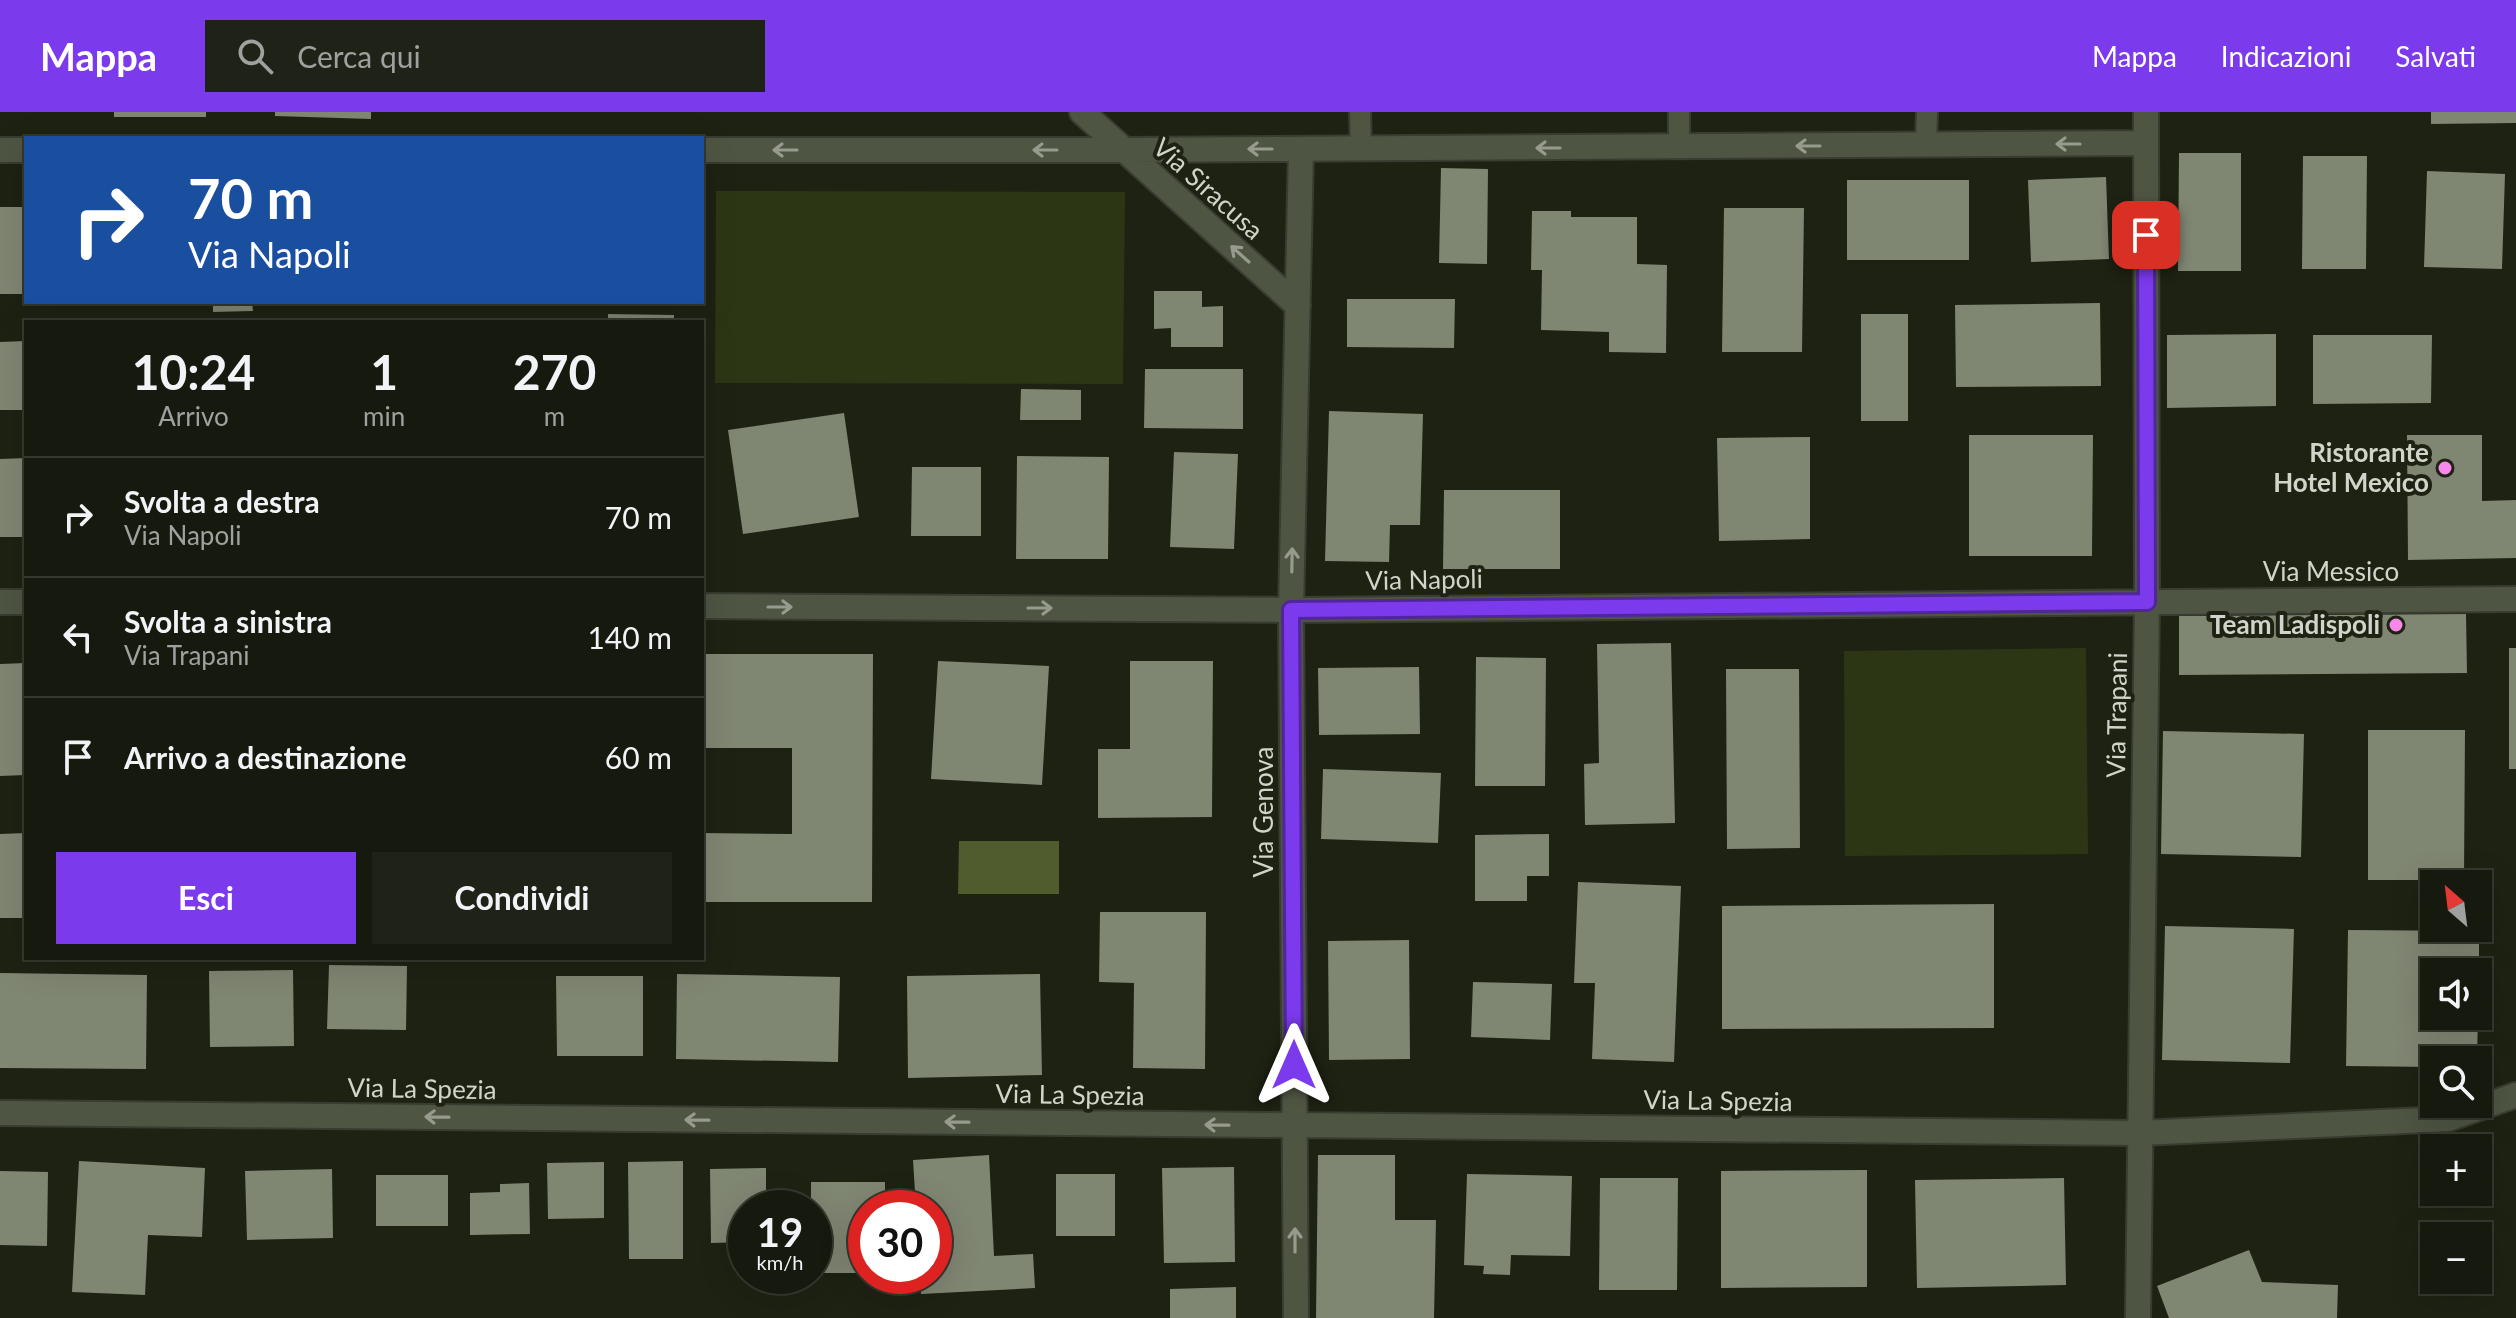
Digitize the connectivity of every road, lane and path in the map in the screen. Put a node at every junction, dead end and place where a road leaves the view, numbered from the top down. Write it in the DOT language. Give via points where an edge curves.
graph roads {
  1 [pos="1082,112"];
  2 [pos="1360,112"];
  3 [pos="1679,112"];
  4 [pos="1927,112"];
  5 [pos="2146,112"];
  6 [pos="2146,143"];
  7 [pos="1926,145"];
  8 [pos="1679,147"];
  9 [pos="1301,149"];
  10 [pos="1361,149"];
  11 [pos="0,150"];
  12 [pos="24,150"];
  13 [pos="704,150"];
  14 [pos="1123,150"];
  15 [pos="1298,306"];
  16 [pos="2516,599"];
  17 [pos="0,602"];
  18 [pos="24,602"];
  19 [pos="2147,602"];
  20 [pos="704,606"];
  21 [pos="1291,610"];
  22 [pos="2516,1095"];
  23 [pos="0,1113"];
  24 [pos="1295,1125"];
  25 [pos="2140,1133"];
  26 [pos="1296,1318"];
  27 [pos="2138,1318"];
  1 -- 14 [label="street, Via Siracusa"];
  2 -- 10 [label="lane"];
  3 -- 8 [label="lane"];
  4 -- 7 [label="lane"];
  5 -- 6 [label="street, Via Trapani"];
  6 -- 7 [label="street, one-way"];
  6 -- 19 [label="street, Via Trapani"];
  7 -- 8 [label="street, one-way"];
  8 -- 10 [label="street, one-way"];
  9 -- 10 [label="street"];
  9 -- 14 [label="street, one-way"];
  9 -- 15 [label="street, Via Genova"];
  11 -- 12 [label="street"];
  14 -- 13 [label="street, one-way"];
  15 -- 14 [label="street, Via Siracusa, one-way"];
  21 -- 15 [label="street, Via Genova, one-way"];
  16 -- 19 [label="street, Via Messico"];
  17 -- 18 [label="street"];
  19 -- 21 [label="street, Via Napoli"];
  19 -- 25 [label="street, Via Trapani"];
  20 -- 21 [label="street, Via Napoli, one-way"];
  21 -- 24 [label="street, Via Genova"];
  22 -- 25 [label="street, Via La Spezia" via="2448,1119"];
  24 -- 23 [label="street, Via La Spezia, one-way"];
  24 -- 25 [label="street, Via La Spezia"];
  26 -- 24 [label="street, Via Genova, one-way"];
  25 -- 27 [label="street, Via Trapani"];
}
